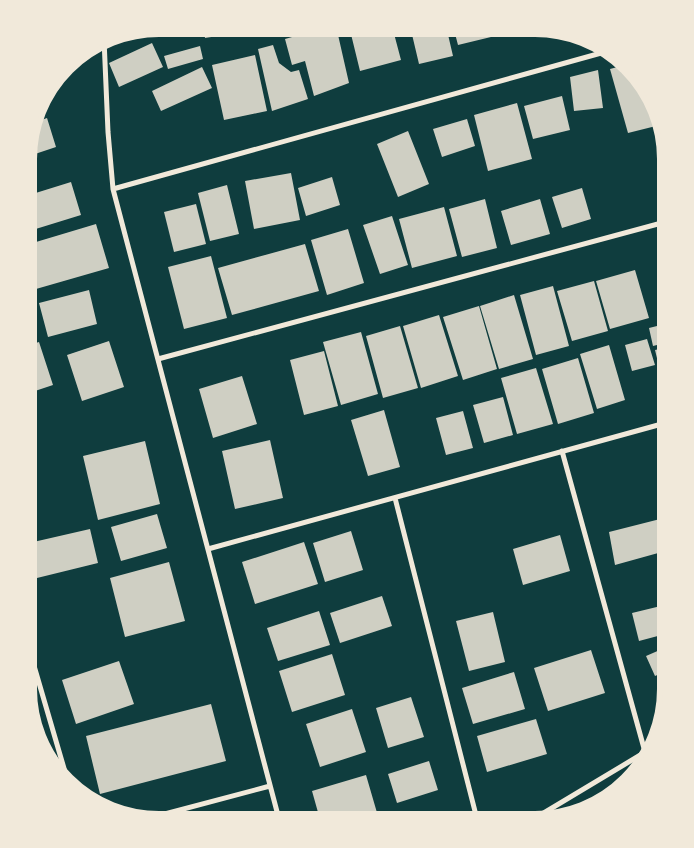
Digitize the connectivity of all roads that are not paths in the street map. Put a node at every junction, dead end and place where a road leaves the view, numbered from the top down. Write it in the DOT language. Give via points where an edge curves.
graph roads {
  1 [pos="104,47"];
  2 [pos="601,53"];
  3 [pos="113,189"];
  4 [pos="660,223"];
  5 [pos="158,359"];
  6 [pos="660,425"];
  7 [pos="562,452"];
  8 [pos="395,498"];
  9 [pos="208,549"];
  10 [pos="34,666"];
  11 [pos="645,748"];
  12 [pos="641,755"];
  13 [pos="65,771"];
  14 [pos="270,786"];
  15 [pos="165,814"];
  16 [pos="278,814"];
  17 [pos="476,814"];
  18 [pos="542,814"];
  1 -- 3 [label="street"];
  2 -- 3 [label="street"];
  3 -- 5 [label="street"];
  4 -- 5 [label="street"];
  5 -- 9 [label="street"];
  6 -- 7 [label="street"];
  7 -- 8 [label="street"];
  7 -- 11 [label="street"];
  8 -- 9 [label="street"];
  8 -- 17 [label="street"];
  9 -- 14 [label="street"];
  10 -- 13 [label="street"];
  12 -- 18 [label="street"];
  14 -- 15 [label="street"];
  14 -- 16 [label="street"];
}
